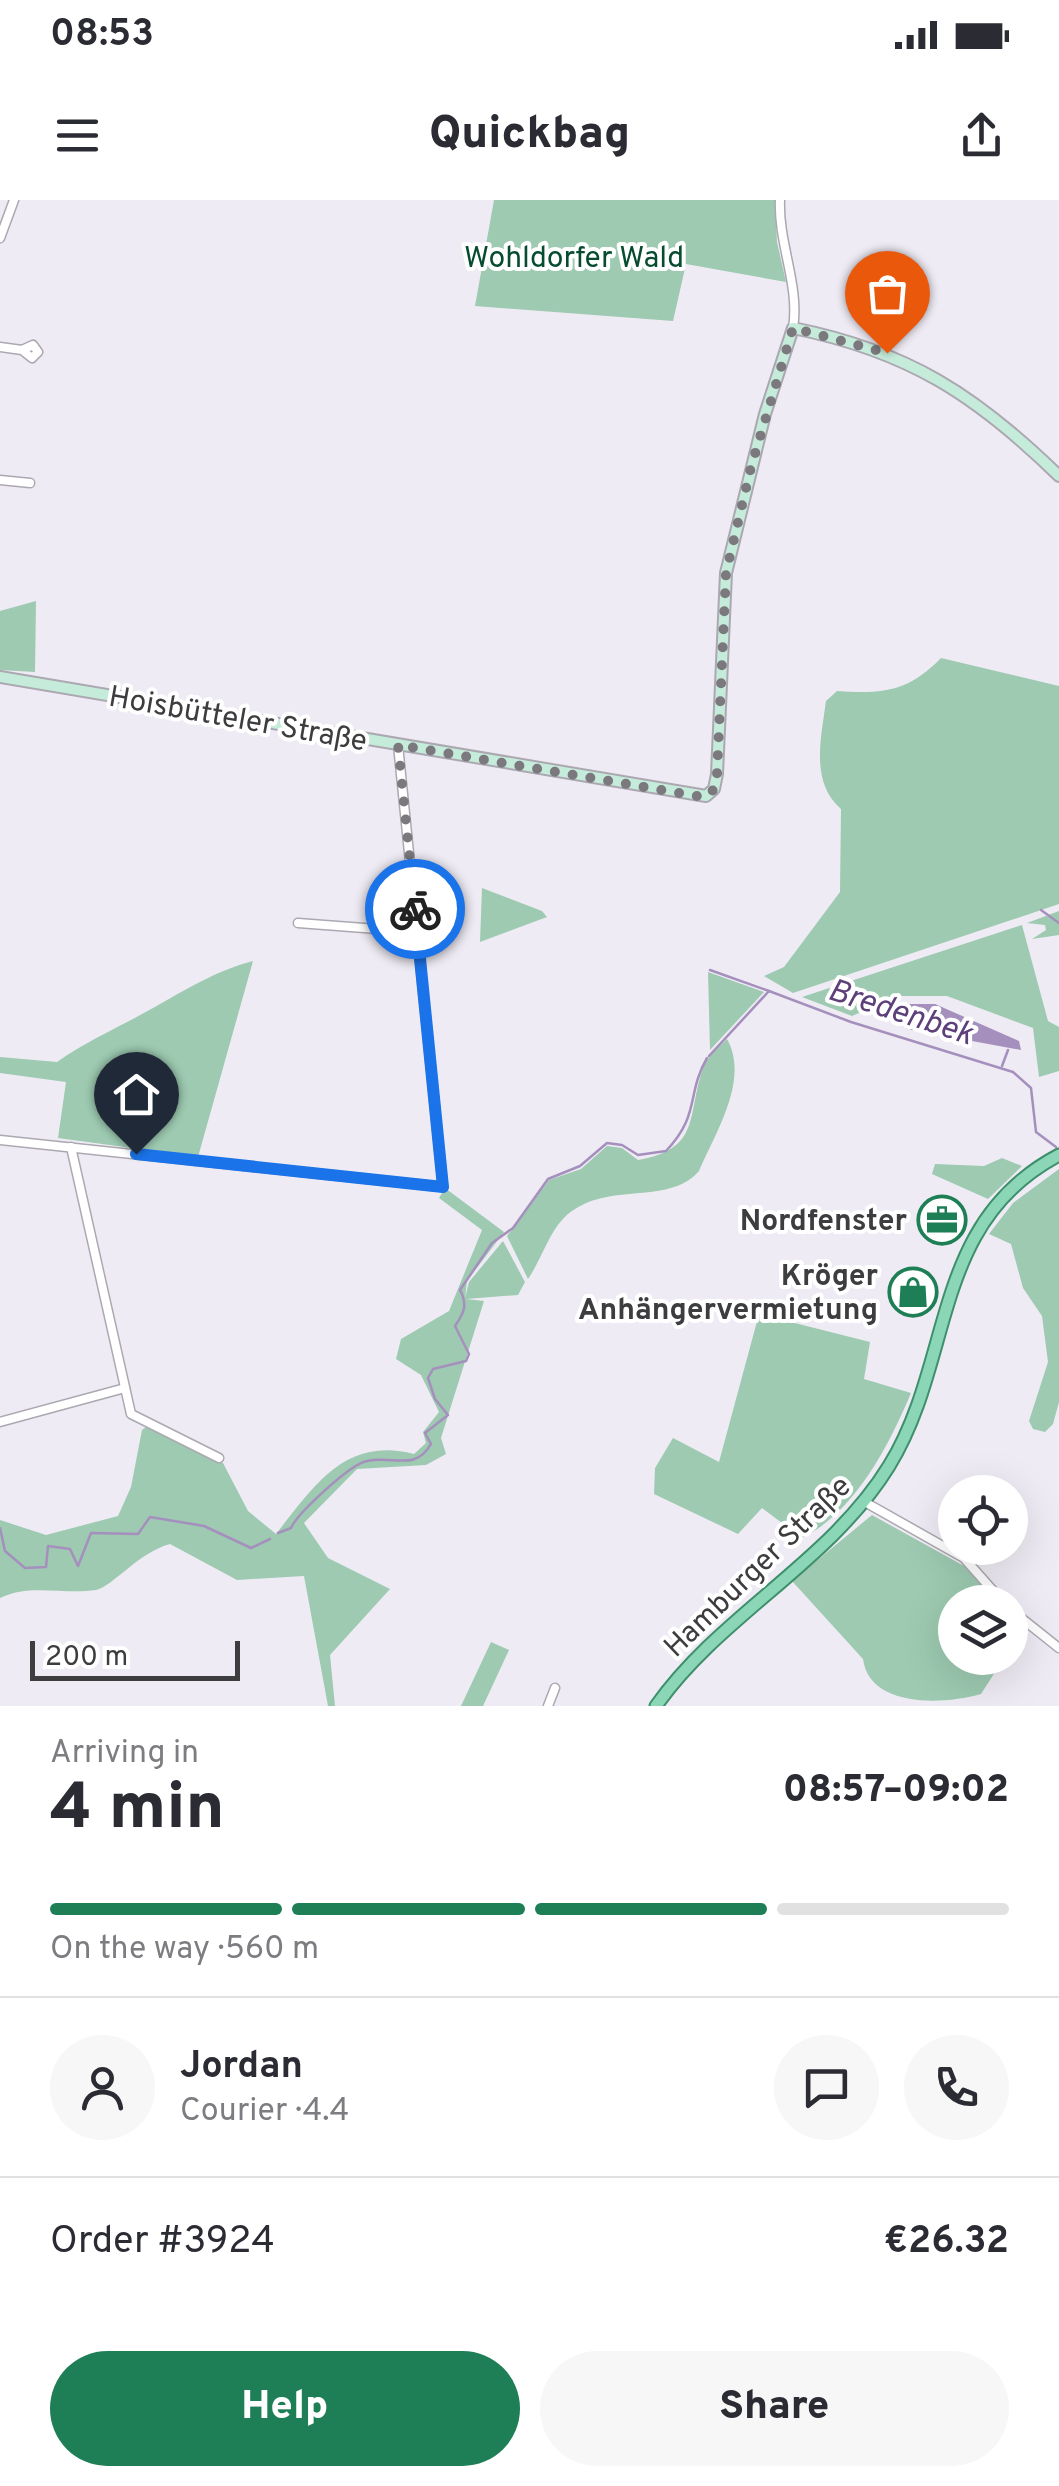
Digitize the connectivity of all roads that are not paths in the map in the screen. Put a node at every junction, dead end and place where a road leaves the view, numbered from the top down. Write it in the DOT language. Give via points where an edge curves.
graph roads {
  1 [pos="14,200"];
  2 [pos="780,200"];
  3 [pos="4,223"];
  4 [pos="0,238"];
  5 [pos="793,328"];
  6 [pos="0,346"];
  7 [pos="22,350"];
  8 [pos="1059,476"];
  9 [pos="0,480"];
  10 [pos="30,483"];
  11 [pos="0,677"];
  12 [pos="398,745"];
  13 [pos="298,923"];
  14 [pos="417,932"];
  15 [pos="0,1140"];
  16 [pos="70,1147"];
  17 [pos="1057,1156"];
  18 [pos="125,1388"];
  19 [pos="0,1422"];
  20 [pos="219,1458"];
  21 [pos="863,1502"];
  22 [pos="988,1585"];
  23 [pos="1028,1623"];
  24 [pos="1059,1648"];
  25 [pos="555,1688"];
  26 [pos="548,1706"];
  27 [pos="656,1706"];
  1 -- 3 [label="street"];
  2 -- 5 [label="street"];
  3 -- 4 [label="street"];
  5 -- 8 [label="street" via="924,369 997,418"];
  5 -- 12 [label="street, Hoisbütteler Straße" via="726,573 712,793 697,796"];
  6 -- 7 [label="street"];
  9 -- 10 [label="street"];
  11 -- 12 [label="street, Hoisbütteler Straße"];
  12 -- 14 [label="street"];
  13 -- 14 [label="street"];
  14 -- 16 [label="street" via="443,1187"];
  15 -- 16 [label="street"];
  16 -- 18 [label="street"];
  17 -- 21 [label="main road, Hamburger Straße" via="1008,1193 972,1238 911,1424"];
  18 -- 19 [label="street"];
  18 -- 20 [label="street" via="135,1419"];
  21 -- 22 [label="street" via="964,1558"];
  21 -- 27 [label="main road, Hamburger Straße" via="690,1665"];
  23 -- 24 [label="street"];
  25 -- 26 [label="street"];
}
